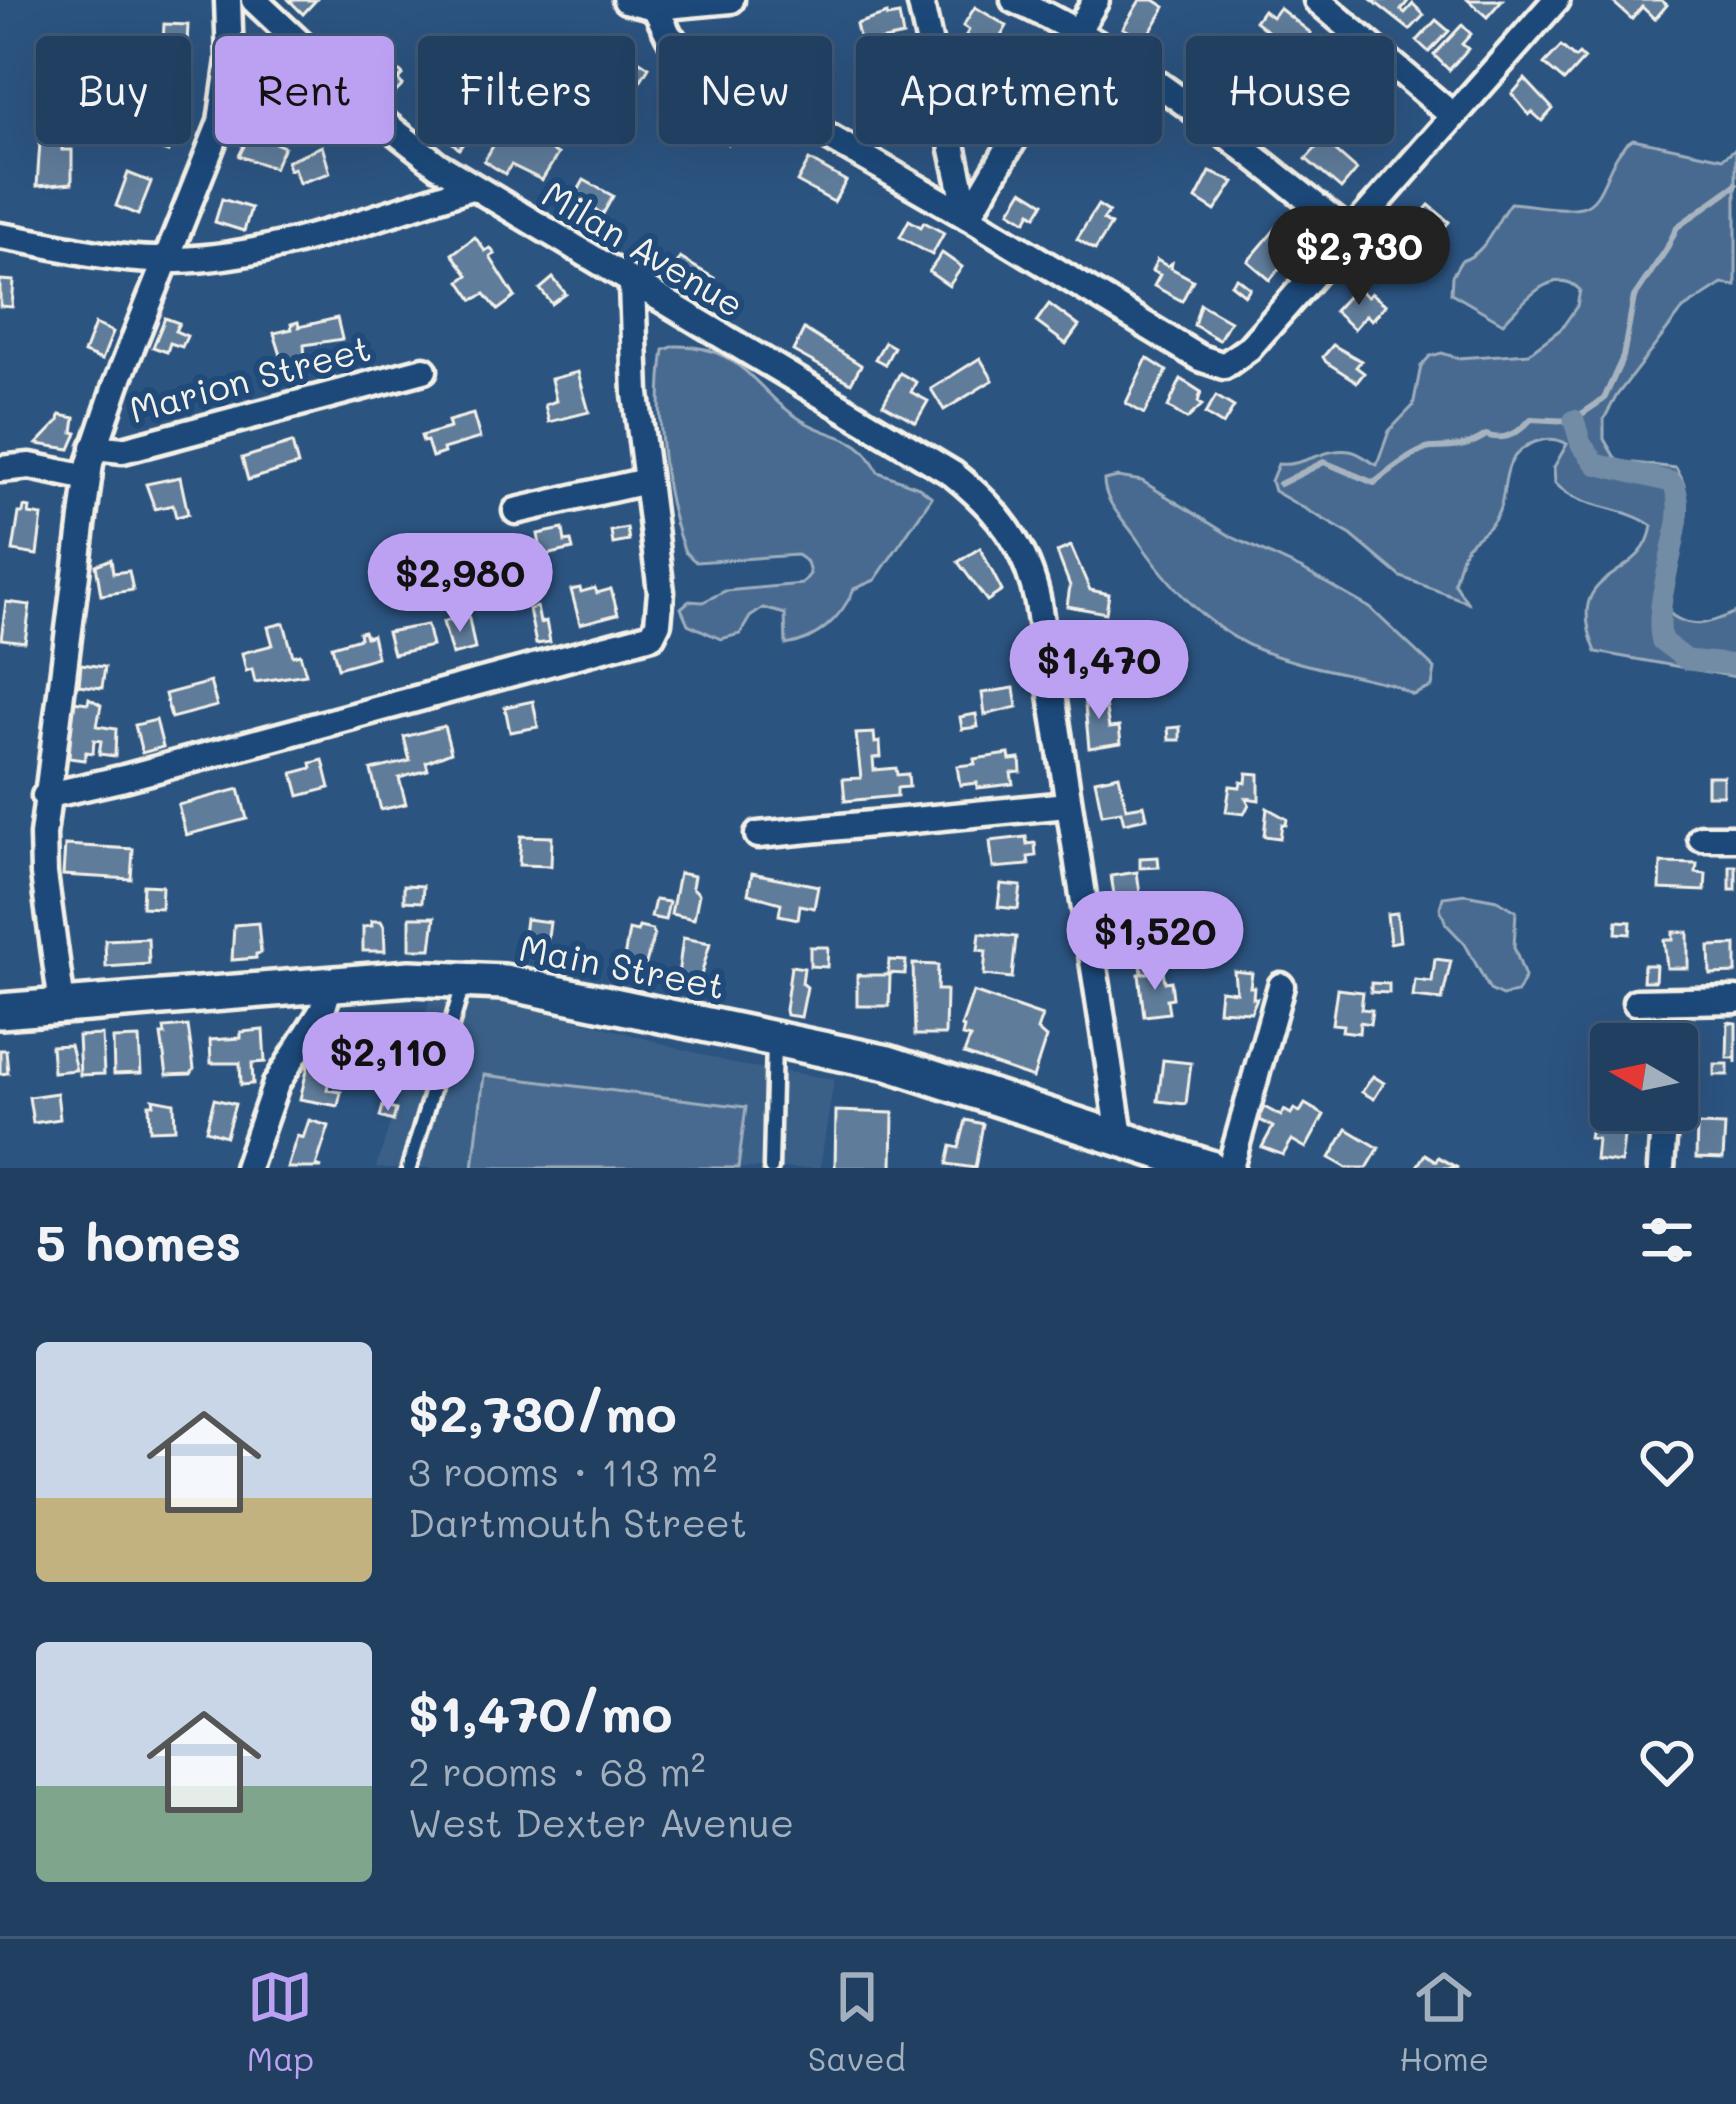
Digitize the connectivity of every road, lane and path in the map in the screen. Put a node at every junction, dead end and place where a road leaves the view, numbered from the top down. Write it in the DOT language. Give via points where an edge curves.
graph roads {
  1 [pos="228,0"];
  2 [pos="254,0"];
  3 [pos="626,0"];
  4 [pos="731,0"];
  5 [pos="1014,0"];
  6 [pos="1096,0"];
  7 [pos="1317,0"];
  8 [pos="1556,0"];
  9 [pos="928,2"];
  10 [pos="655,7"];
  11 [pos="1077,32"];
  12 [pos="1453,116"];
  13 [pos="471,187"];
  14 [pos="968,217"];
  15 [pos="1350,232"];
  16 [pos="0,236"];
  17 [pos="167,260"];
  18 [pos="632,285"];
  19 [pos="424,370"];
  20 [pos="94,447"];
  21 [pos="0,469"];
  22 [pos="88,478"];
  23 [pos="646,481"];
  24 [pos="517,511"];
  25 [pos="45,796"];
  26 [pos="1067,805"];
  27 [pos="758,835"];
  28 [pos="1701,838"];
  29 [pos="1736,838"];
  30 [pos="465,979"];
  31 [pos="330,984"];
  32 [pos="1281,986"];
  33 [pos="1736,1000"];
  34 [pos="1636,1002"];
  35 [pos="62,1005"];
  36 [pos="0,1011"];
  37 [pos="774,1039"];
  38 [pos="1664,1131"];
  39 [pos="1120,1136"];
  40 [pos="1157,1159"];
  41 [pos="247,1168"];
  42 [pos="409,1168"];
  43 [pos="771,1168"];
  44 [pos="1210,1168"];
  45 [pos="1230,1168"];
  46 [pos="1661,1168"];
  1 -- 17 [label="street" via="226,100"];
  2 -- 13 [label="street, Milan Avenue" via="387,124"];
  3 -- 10 [label="street"];
  4 -- 10 [label="street"];
  5 -- 11 [label="street"];
  6 -- 11 [label="street"];
  7 -- 12 [label="street"];
  8 -- 12 [label="street"];
  9 -- 14 [label="street"];
  10 -- 14 [label="street" via="697,61"];
  11 -- 14 [label="street"];
  11 -- 15 [label="street" via="1193,108"];
  12 -- 15 [label="street"];
  13 -- 17 [label="street" via="263,248"];
  13 -- 18 [label="street, Milan Avenue"];
  14 -- 15 [label="street" via="1224,366"];
  16 -- 17 [label="street"];
  17 -- 20 [label="street"];
  18 -- 23 [label="street"];
  18 -- 26 [label="street, Milan Avenue" via="963,482 1006,523 1032,578"];
  19 -- 20 [label="street, Marion Street" via="123,450"];
  20 -- 22 [label="street"];
  21 -- 22 [label="street" via="30,466"];
  22 -- 25 [label="street"];
  23 -- 24 [label="street"];
  23 -- 25 [label="street" via="661,592 650,637"];
  25 -- 35 [label="street" via="44,874"];
  26 -- 27 [label="street"];
  26 -- 39 [label="street, Milan Avenue"];
  28 -- 29 [label="street"];
  30 -- 31 [label="main road, Main Street"];
  30 -- 37 [label="main road, Main Street"];
  30 -- 42 [label="lane"];
  31 -- 35 [label="main road, Main Street"];
  31 -- 41 [label="street" via="276,1084"];
  32 -- 45 [label="street"];
  33 -- 34 [label="street"];
  35 -- 36 [label="main road, Main Street"];
  37 -- 39 [label="main road, Main Street" via="908,1069"];
  37 -- 43 [label="lane"];
  38 -- 46 [label="street"];
  39 -- 40 [label="main road, Main Street"];
  40 -- 44 [label="main road, Main Street"];
}
